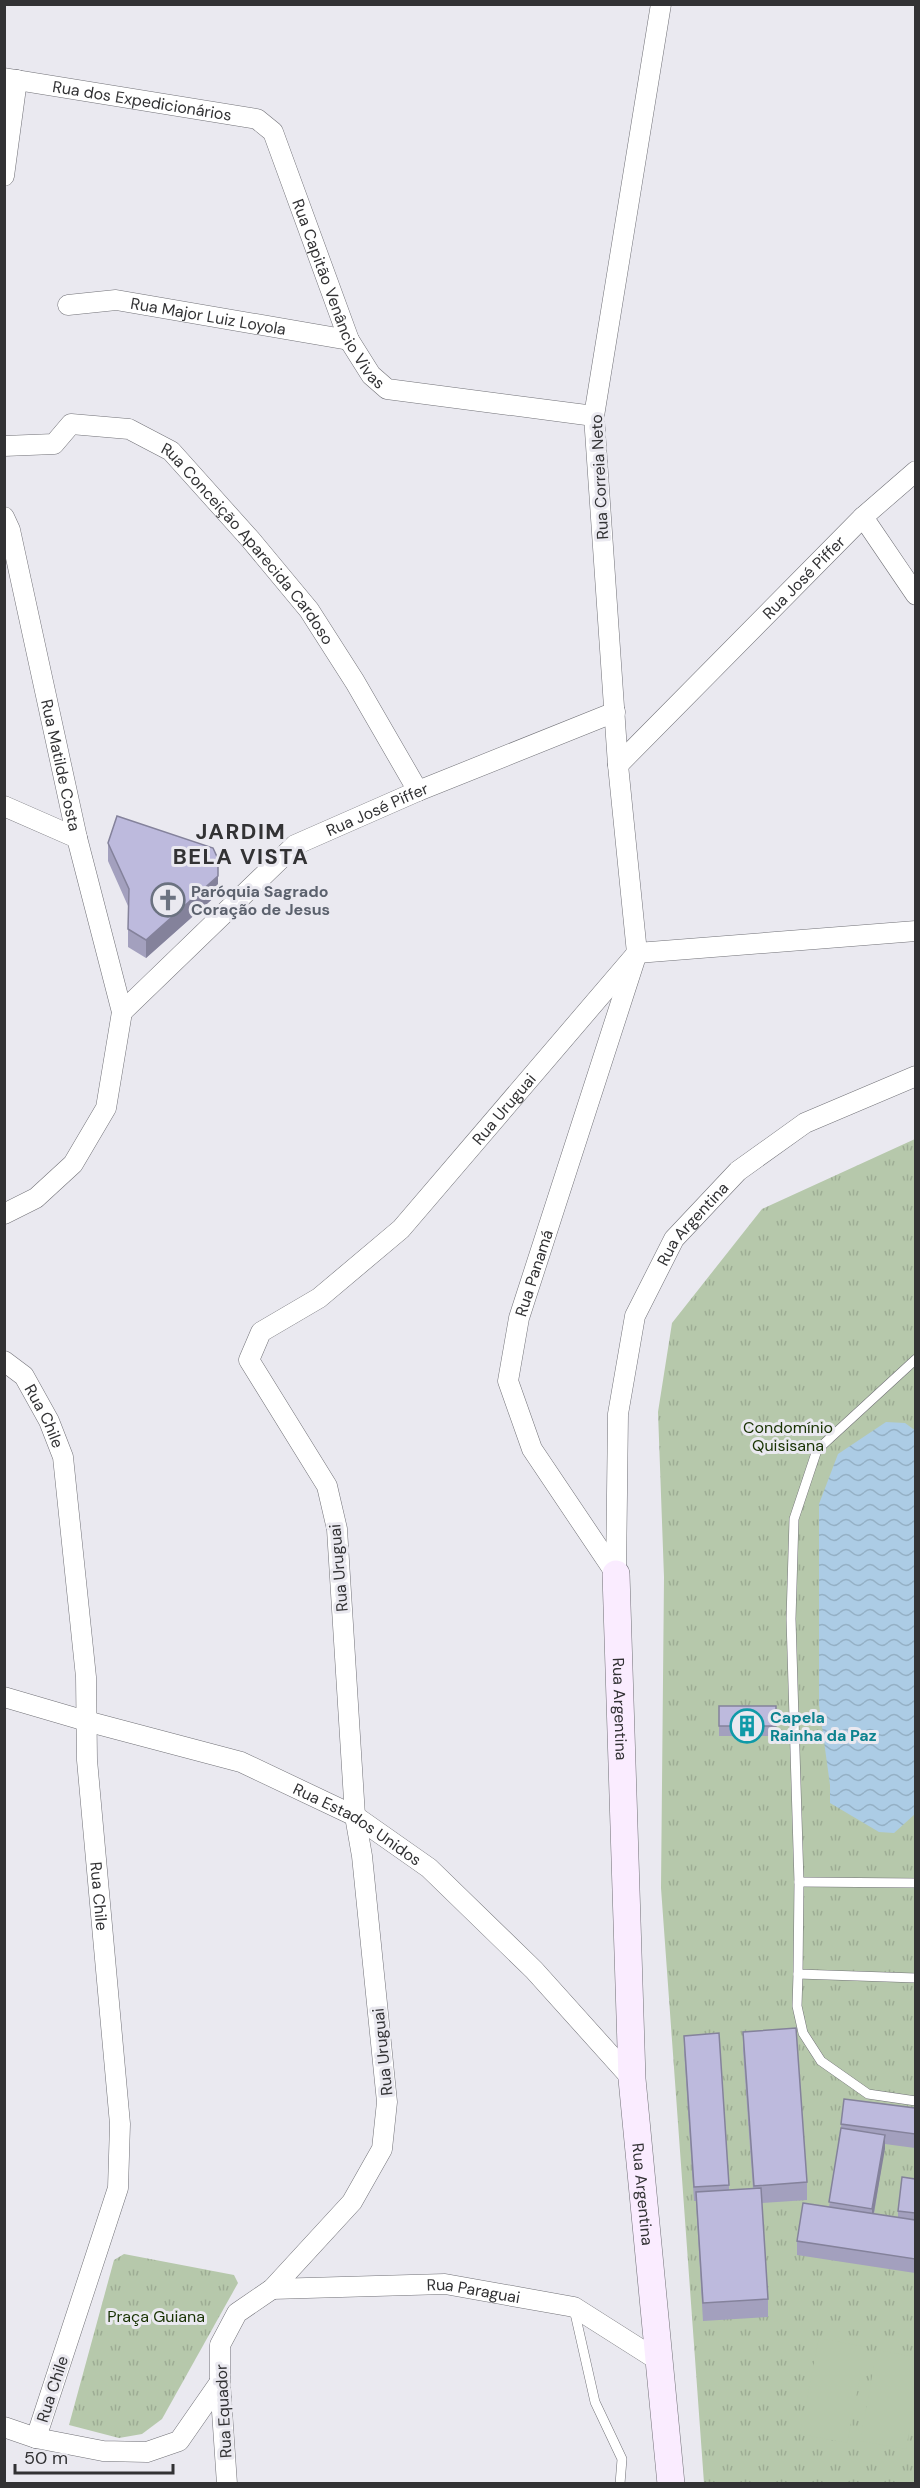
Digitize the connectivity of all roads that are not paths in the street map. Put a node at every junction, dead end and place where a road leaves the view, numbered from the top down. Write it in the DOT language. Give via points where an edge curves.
graph roads {
  1 [pos="661,4"];
  2 [pos="11,79"];
  3 [pos="273,132"];
  4 [pos="4,176"];
  5 [pos="68,304"];
  6 [pos="349,340"];
  7 [pos="594,416"];
  8 [pos="4,446"];
  9 [pos="915,471"];
  10 [pos="4,517"];
  11 [pos="863,518"];
  12 [pos="915,595"];
  13 [pos="615,712"];
  14 [pos="618,765"];
  15 [pos="418,791"];
  16 [pos="4,806"];
  17 [pos="77,838"];
  18 [pos="915,931"];
  19 [pos="637,953"];
  20 [pos="122,1012"];
  21 [pos="915,1076"];
  22 [pos="4,1214"];
  23 [pos="915,1359"];
  24 [pos="4,1361"];
  25 [pos="616,1574"];
  26 [pos="4,1697"];
  27 [pos="86,1721"];
  28 [pos="355,1816"];
  29 [pos="799,1882"];
  30 [pos="915,1883"];
  31 [pos="798,1974"];
  32 [pos="915,1978"];
  33 [pos="632,2079"];
  34 [pos="915,2102"];
  35 [pos="272,2289"];
  36 [pos="574,2307"];
  37 [pos="659,2361"];
  38 [pos="220,2382"];
  39 [pos="4,2427"];
  40 [pos="36,2438"];
  41 [pos="227,2484"];
  42 [pos="620,2484"];
  43 [pos="671,2484"];
  1 -- 7 [label="street, Rua Correia Neto"];
  2 -- 3 [label="street, Rua dos Expedicionários" via="257,118"];
  2 -- 4 [label="street"];
  3 -- 6 [label="street, Rua Capitão Venâncio Vivas"];
  5 -- 6 [label="street, Rua Major Luiz Loyola" via="116,300"];
  6 -- 7 [label="street, Rua Capitão Venâncio Vivas" via="372,375 387,388"];
  7 -- 13 [label="street, Rua Correia Neto"];
  8 -- 15 [label="street, Rua Conceição Aparecida Cardoso" via="54,444 71,424 129,429 171,451 309,610"];
  9 -- 11 [label="street, Rua José Piffer"];
  10 -- 17 [label="street, Rua Matilde Costa"];
  11 -- 12 [label="street"];
  11 -- 14 [label="street, Rua José Piffer"];
  13 -- 14 [label="street, Rua Correia Neto"];
  13 -- 15 [label="street, Rua José Piffer"];
  14 -- 19 [label="street, Rua Correia Neto"];
  15 -- 20 [label="street, Rua José Piffer" via="295,845"];
  16 -- 17 [label="street"];
  17 -- 20 [label="street, Rua Matilde Costa"];
  18 -- 19 [label="street"];
  19 -- 25 [label="street, Rua Panamá" via="519,1318 508,1381 532,1449"];
  19 -- 28 [label="street, Rua Uruguai" via="401,1229 319,1298 261,1332 249,1360 327,1486 337,1529"];
  20 -- 22 [label="street" via="106,1108 73,1164 36,1198"];
  21 -- 25 [label="street, Rua Argentina" via="805,1123 738,1171 674,1239 635,1316 618,1414"];
  23 -- 29 [label="lane" via="817,1450 794,1519 792,1709"];
  24 -- 27 [label="street, Rua Chile" via="24,1376 49,1421 63,1457 86,1677"];
  25 -- 33 [label="street, Rua Argentina"];
  26 -- 27 [label="street, Rua Estados Unidos"];
  27 -- 28 [label="street, Rua Estados Unidos" via="241,1762"];
  27 -- 40 [label="street, Rua Chile" via="120,2124 118,2188"];
  28 -- 33 [label="street, Rua Estados Unidos" via="429,1868 534,1970"];
  28 -- 35 [label="street, Rua Uruguai" via="387,2102 382,2149 352,2202"];
  29 -- 30 [label="lane"];
  29 -- 31 [label="lane"];
  31 -- 32 [label="lane"];
  31 -- 34 [label="lane" via="797,2006 803,2032 820,2061 868,2094"];
  33 -- 37 [label="street, Rua Argentina"];
  35 -- 36 [label="street, Rua Paraguai" via="445,2284"];
  35 -- 38 [label="street, Rua Equador" via="237,2313 220,2345"];
  36 -- 37 [label="street, Rua Paraguai"];
  36 -- 42 [label="lane" via="595,2402 622,2459"];
  37 -- 43 [label="street, Rua Argentina"];
  38 -- 40 [label="street" via="179,2441 147,2452 103,2451"];
  38 -- 41 [label="street, Rua Equador"];
  39 -- 40 [label="street"];
}
